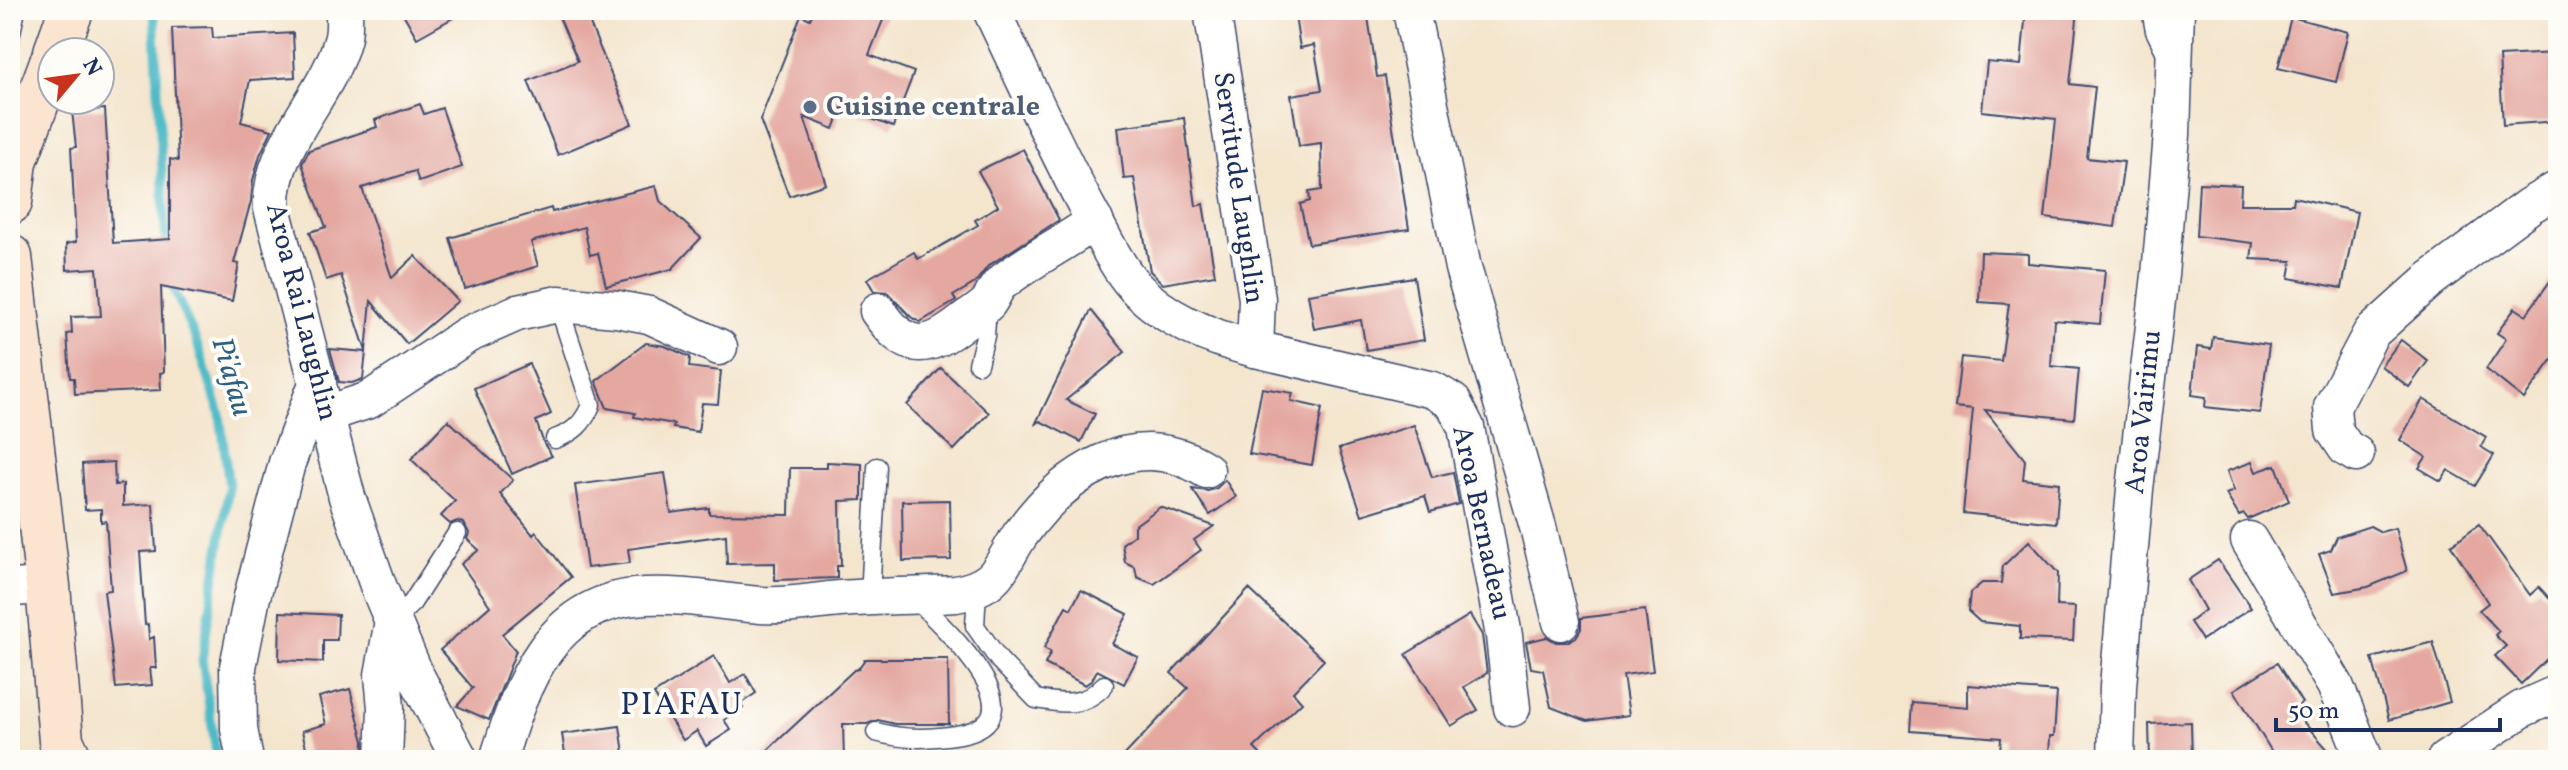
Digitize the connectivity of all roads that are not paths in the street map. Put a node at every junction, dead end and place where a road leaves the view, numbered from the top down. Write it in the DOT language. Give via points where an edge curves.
graph roads {
  1 [pos="16,10"];
  2 [pos="71,10"];
  3 [pos="344,10"];
  4 [pos="991,10"];
  5 [pos="1212,10"];
  6 [pos="1411,10"];
  7 [pos="2151,10"];
  8 [pos="2176,10"];
  9 [pos="62,36"];
  10 [pos="10,37"];
  11 [pos="2173,64"];
  12 [pos="36,98"];
  13 [pos="17,140"];
  14 [pos="2558,189"];
  15 [pos="10,202"];
  16 [pos="1095,221"];
  17 [pos="10,257"];
  18 [pos="558,304"];
  19 [pos="987,304"];
  20 [pos="878,311"];
  21 [pos="719,347"];
  22 [pos="1255,349"];
  23 [pos="978,364"];
  24 [pos="323,398"];
  25 [pos="555,439"];
  26 [pos="2356,454"];
  27 [pos="877,467"];
  28 [pos="1206,470"];
  29 [pos="457,533"];
  30 [pos="2249,540"];
  31 [pos="29,587"];
  32 [pos="977,590"];
  33 [pos="913,596"];
  34 [pos="870,597"];
  35 [pos="393,621"];
  36 [pos="1561,622"];
  37 [pos="1104,685"];
  38 [pos="2558,693"];
  39 [pos="1512,708"];
  40 [pos="876,732"];
  41 [pos="2452,758"];
  42 [pos="70,760"];
  43 [pos="245,760"];
  44 [pos="384,760"];
  45 [pos="460,760"];
  46 [pos="498,760"];
  47 [pos="2116,760"];
  48 [pos="2365,760"];
  1 -- 10 [label="lane"];
  2 -- 9 [label="main road"];
  3 -- 24 [label="street, Aroa Rai Laughlin" via="344,38 332,70 271,186 279,240"];
  4 -- 16 [label="street, Servitude Laughlin"];
  5 -- 22 [label="street, Servitude Laughlin" via="1257,299"];
  6 -- 36 [label="street" via="1463,268"];
  7 -- 11 [label="lane, Aroa Vairimu" via="2155,31"];
  8 -- 11 [label="street, Aroa Vairimu"];
  11 -- 47 [label="street, Aroa Vairimu" via="2172,135 2134,504"];
  12 -- 13 [label="main road"];
  13 -- 15 [label="main road"];
  14 -- 26 [label="street" via="2432,278 2371,333 2332,407 2334,430"];
  16 -- 19 [label="street" via="998,285"];
  16 -- 22 [label="street, Servitude Laughlin" via="1136,287 1170,315 1218,339"];
  17 -- 31 [label="main road"];
  18 -- 21 [label="street" via="649,315"];
  18 -- 24 [label="street" via="517,313 467,335 369,400"];
  18 -- 25 [label="lane" via="591,405 584,423"];
  19 -- 20 [label="street" via="949,333 918,345 891,329"];
  19 -- 23 [label="lane"];
  22 -- 39 [label="street, Aroa Bernadeau" via="1433,390 1453,402 1466,427"];
  24 -- 35 [label="street, Aroa Rai Laughlin" via="347,497"];
  24 -- 43 [label="street" via="287,463 252,597 238,667"];
  27 -- 34 [label="lane"];
  28 -- 32 [label="street" via="1187,457 1166,452 1134,452 1102,461 1044,507 991,581"];
  29 -- 35 [label="lane" via="412,603"];
  30 -- 48 [label="street" via="2335,685"];
  31 -- 42 [label="main road" via="61,741"];
  32 -- 33 [label="street"];
  32 -- 37 [label="lane" via="975,626 1036,699 1080,702"];
  33 -- 34 [label="street"];
  33 -- 40 [label="lane" via="974,660 990,689 993,708 988,721 974,731 897,738"];
  34 -- 46 [label="street" via="764,605 694,597 610,600 558,631 536,662"];
  35 -- 44 [label="street" via="383,675"];
  35 -- 45 [label="street, Aroa Rai Laughlin"];
  38 -- 41 [label="street" via="2522,709"];
}
